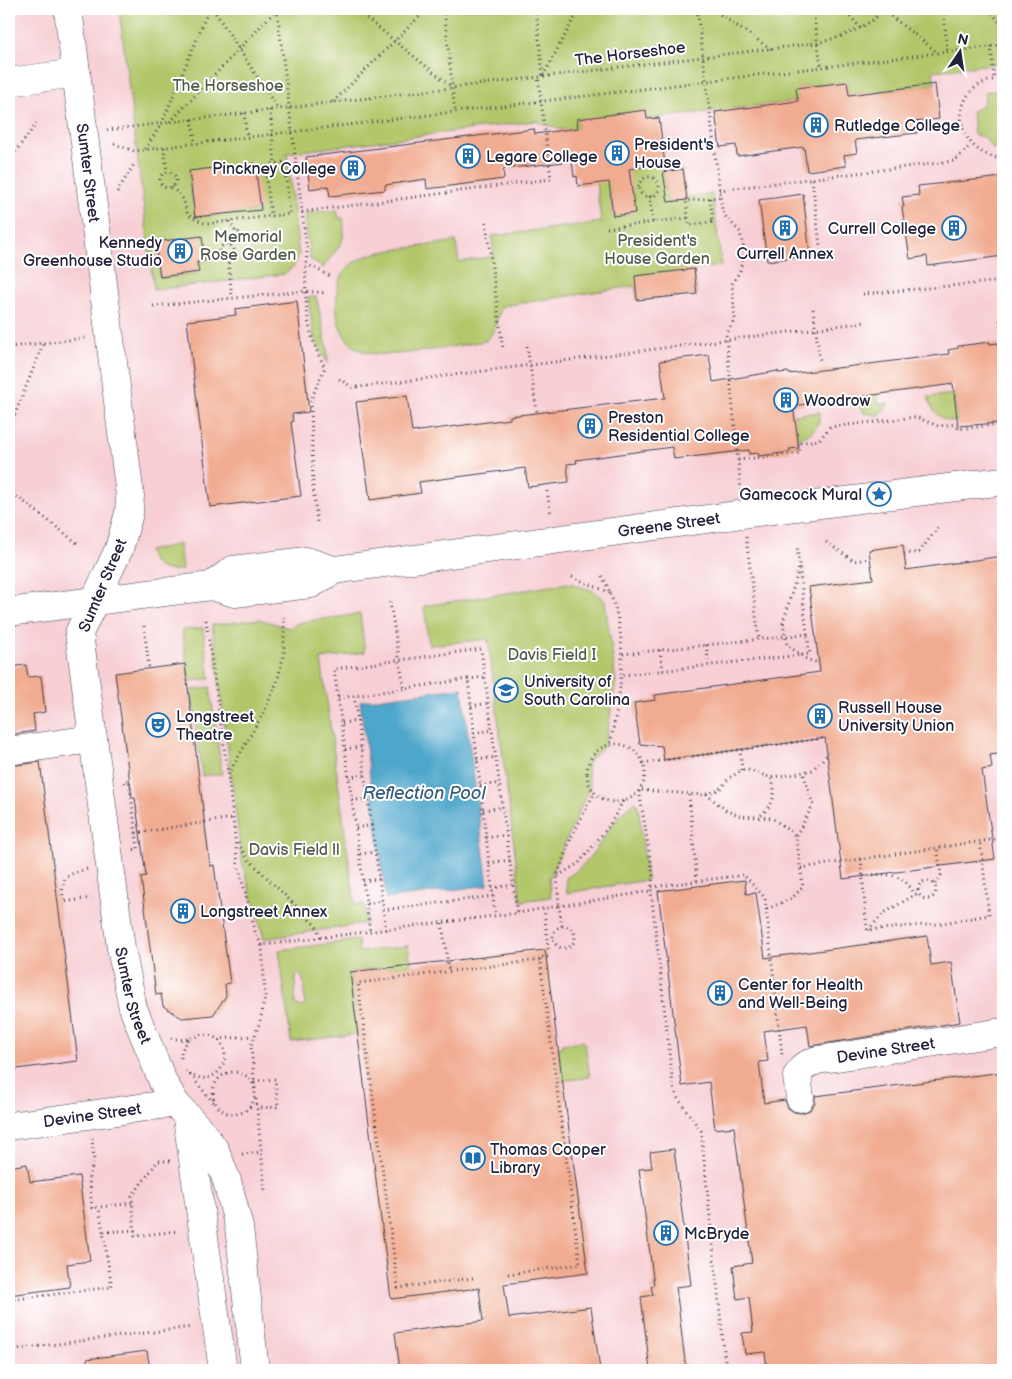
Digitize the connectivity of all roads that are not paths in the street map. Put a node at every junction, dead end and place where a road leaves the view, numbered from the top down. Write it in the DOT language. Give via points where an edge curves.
graph roads {
  1 [pos="68,9"];
  2 [pos="76,72"];
  3 [pos="9,82"];
  4 [pos="1003,481"];
  5 [pos="94,601"];
  6 [pos="9,612"];
  7 [pos="92,739"];
  8 [pos="9,751"];
  9 [pos="1003,1032"];
  10 [pos="800,1098"];
  11 [pos="181,1110"];
  12 [pos="9,1126"];
  13 [pos="224,1370"];
  14 [pos="255,1370"];
  1 -- 2 [label="street, Sumter Street"];
  2 -- 3 [label="street"];
  2 -- 5 [label="street, Sumter Street" via="130,496 119,549"];
  4 -- 5 [label="street, Greene Street" via="334,570 312,584 235,593 212,586"];
  5 -- 6 [label="street, Greene Street"];
  5 -- 7 [label="street, Sumter Street" via="79,633"];
  7 -- 8 [label="street"];
  7 -- 11 [label="street, Sumter Street" via="120,948 131,1000 163,1082"];
  9 -- 10 [label="street, Devine Street" via="816,1060 804,1066 797,1076"];
  11 -- 12 [label="street, Devine Street" via="89,1114"];
  11 -- 13 [label="street, Sumter Street"];
  11 -- 14 [label="street, Sumter Street" via="215,1150 227,1181 240,1227"];
}
